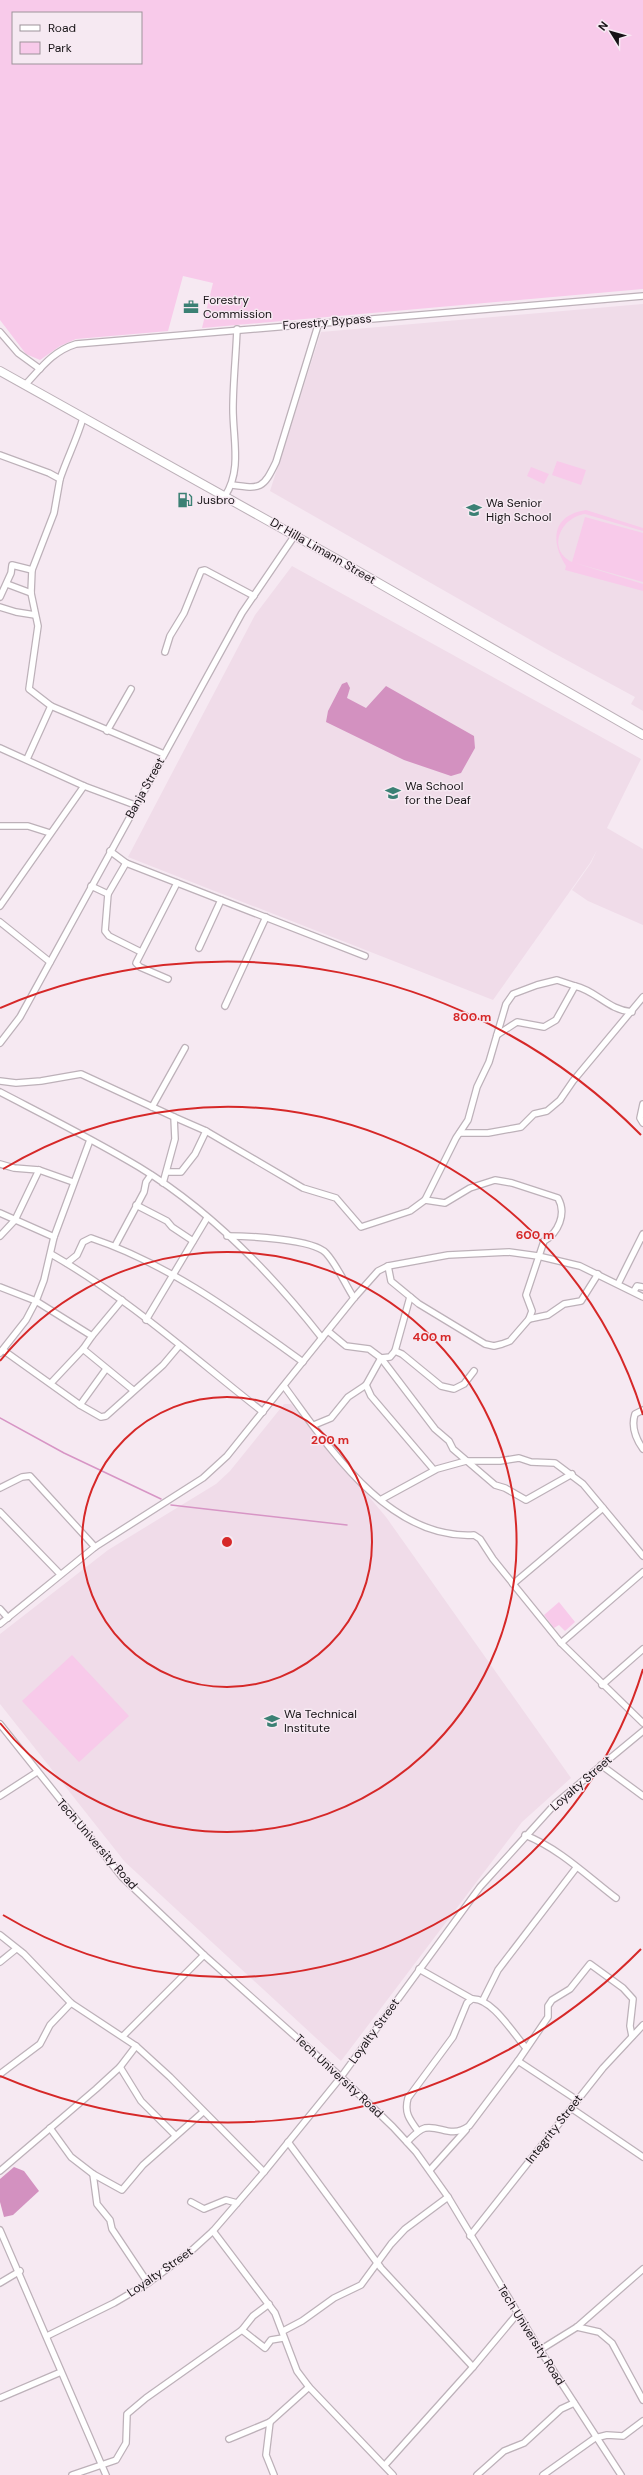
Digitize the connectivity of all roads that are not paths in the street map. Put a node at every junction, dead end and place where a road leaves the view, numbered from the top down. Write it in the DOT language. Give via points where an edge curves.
graph roads {
  1 [pos="643,296"];
  2 [pos="319,322"];
  3 [pos="237,329"];
  4 [pos="0,332"];
  5 [pos="40,369"];
  6 [pos="0,371"];
  7 [pos="26,384"];
  8 [pos="84,418"];
  9 [pos="0,455"];
  10 [pos="60,480"];
  11 [pos="232,485"];
  12 [pos="225,496"];
  13 [pos="295,535"];
  14 [pos="32,570"];
  15 [pos="7,584"];
  16 [pos="31,593"];
  17 [pos="254,596"];
  18 [pos="0,598"];
  19 [pos="0,607"];
  20 [pos="35,615"];
  21 [pos="165,652"];
  22 [pos="131,689"];
  23 [pos="51,706"];
  24 [pos="107,731"];
  25 [pos="643,735"];
  26 [pos="0,748"];
  27 [pos="164,754"];
  28 [pos="27,759"];
  29 [pos="84,786"];
  30 [pos="135,805"];
  31 [pos="0,826"];
  32 [pos="50,833"];
  33 [pos="110,851"];
  34 [pos="126,862"];
  35 [pos="177,883"];
  36 [pos="92,886"];
  37 [pos="108,894"];
  38 [pos="221,900"];
  39 [pos="0,906"];
  40 [pos="266,917"];
  41 [pos="0,922"];
  42 [pos="199,948"];
  43 [pos="141,952"];
  44 [pos="365,956"];
  45 [pos="50,962"];
  46 [pos="168,979"];
  47 [pos="575,986"];
  48 [pos="643,998"];
  49 [pos="224,1006"];
  50 [pos="632,1012"];
  51 [pos="497,1035"];
  52 [pos="0,1043"];
  53 [pos="185,1048"];
  54 [pos="0,1081"];
  55 [pos="0,1092"];
  56 [pos="643,1104"];
  57 [pos="152,1107"];
  58 [pos="174,1117"];
  59 [pos="643,1123"];
  60 [pos="206,1131"];
  61 [pos="460,1133"];
  62 [pos="90,1140"];
  63 [pos="0,1164"];
  64 [pos="39,1170"];
  65 [pos="167,1172"];
  66 [pos="151,1175"];
  67 [pos="73,1182"];
  68 [pos="163,1183"];
  69 [pos="425,1200"];
  70 [pos="136,1205"];
  71 [pos="0,1213"];
  72 [pos="207,1218"];
  73 [pos="15,1220"];
  74 [pos="643,1234"];
  75 [pos="0,1236"];
  76 [pos="227,1236"];
  77 [pos="54,1237"];
  78 [pos="193,1241"];
  79 [pos="115,1246"];
  80 [pos="51,1254"];
  81 [pos="538,1256"];
  82 [pos="67,1263"];
  83 [pos="388,1266"];
  84 [pos="598,1274"];
  85 [pos="174,1276"];
  86 [pos="618,1284"];
  87 [pos="0,1287"];
  88 [pos="643,1287"];
  89 [pos="634,1291"];
  90 [pos="643,1296"];
  91 [pos="410,1297"];
  92 [pos="354,1298"];
  93 [pos="122,1300"];
  94 [pos="36,1301"];
  95 [pos="529,1319"];
  96 [pos="146,1320"];
  97 [pos="328,1331"];
  98 [pos="92,1336"];
  99 [pos="322,1338"];
  100 [pos="179,1346"];
  101 [pos="83,1349"];
  102 [pos="2,1351"];
  103 [pos="395,1351"];
  104 [pos="381,1358"];
  105 [pos="303,1362"];
  106 [pos="106,1369"];
  107 [pos="474,1371"];
  108 [pos="51,1382"];
  109 [pos="366,1385"];
  110 [pos="284,1386"];
  111 [pos="133,1390"];
  112 [pos="80,1405"];
  113 [pos="643,1410"];
  114 [pos="263,1412"];
  115 [pos="314,1425"];
  116 [pos="643,1449"];
  117 [pos="466,1461"];
  118 [pos="434,1470"];
  119 [pos="572,1474"];
  120 [pos="0,1488"];
  121 [pos="382,1499"];
  122 [pos="603,1508"];
  123 [pos="0,1512"];
  124 [pos="95,1547"];
  125 [pos="643,1556"];
  126 [pos="643,1572"];
  127 [pos="60,1574"];
  128 [pos="513,1584"];
  129 [pos="0,1608"];
  130 [pos="8,1618"];
  131 [pos="0,1624"];
  132 [pos="561,1643"];
  133 [pos="643,1650"];
  134 [pos="602,1685"];
  135 [pos="643,1723"];
  136 [pos="0,1724"];
  137 [pos="643,1731"];
  138 [pos="601,1765"];
  139 [pos="37,1772"];
  140 [pos="0,1796"];
  141 [pos="643,1796"];
  142 [pos="525,1835"];
  143 [pos="576,1868"];
  144 [pos="616,1898"];
  145 [pos="0,1935"];
  146 [pos="16,1949"];
  147 [pos="204,1955"];
  148 [pos="0,1962"];
  149 [pos="420,1969"];
  150 [pos="472,1999"];
  151 [pos="483,2000"];
  152 [pos="71,2003"];
  153 [pos="643,2025"];
  154 [pos="636,2031"];
  155 [pos="643,2035"];
  156 [pos="123,2036"];
  157 [pos="632,2036"];
  158 [pos="136,2046"];
  159 [pos="526,2048"];
  160 [pos="518,2061"];
  161 [pos="120,2067"];
  162 [pos="0,2074"];
  163 [pos="341,2077"];
  164 [pos="577,2100"];
  165 [pos="571,2108"];
  166 [pos="202,2112"];
  167 [pos="469,2126"];
  168 [pos="50,2128"];
  169 [pos="418,2131"];
  170 [pos="175,2135"];
  171 [pos="288,2142"];
  172 [pos="407,2142"];
  173 [pos="643,2157"];
  174 [pos="430,2170"];
  175 [pos="0,2171"];
  176 [pos="264,2172"];
  177 [pos="93,2174"];
  178 [pos="448,2197"];
  179 [pos="191,2202"];
  180 [pos="237,2203"];
  181 [pos="0,2230"];
  182 [pos="213,2231"];
  183 [pos="470,2236"];
  184 [pos="377,2263"];
  185 [pos="643,2269"];
  186 [pos="20,2271"];
  187 [pos="148,2282"];
  188 [pos="0,2283"];
  189 [pos="270,2304"];
  190 [pos="518,2313"];
  191 [pos="577,2327"];
  192 [pos="242,2330"];
  193 [pos="283,2331"];
  194 [pos="47,2336"];
  195 [pos="283,2338"];
  196 [pos="540,2350"];
  197 [pos="473,2367"];
  198 [pos="61,2372"];
  199 [pos="309,2387"];
  200 [pos="0,2398"];
  201 [pos="643,2400"];
  202 [pos="574,2403"];
  203 [pos="643,2421"];
  204 [pos="270,2422"];
  205 [pos="595,2438"];
  206 [pos="229,2440"];
  207 [pos="102,2465"];
  208 [pos="385,2466"];
  209 [pos="72,2475"];
  210 [pos="106,2475"];
  211 [pos="274,2475"];
  212 [pos="393,2475"];
  213 [pos="477,2475"];
  214 [pos="543,2475"];
  215 [pos="621,2475"];
  1 -- 2 [label="street, Forestry Bypass"];
  2 -- 3 [label="street, Forestry Bypass"];
  2 -- 11 [label="street" via="270,476 255,488"];
  3 -- 5 [label="street, Forestry Bypass" via="76,344 54,354"];
  3 -- 11 [label="street" via="233,407 236,463"];
  4 -- 5 [label="street" via="18,353"];
  5 -- 7 [label="street, Forestry Bypass"];
  6 -- 7 [label="highway, Dr Hilla Limann Street"];
  7 -- 8 [label="highway, Dr Hilla Limann Street"];
  8 -- 10 [label="street"];
  8 -- 12 [label="highway, Dr Hilla Limann Street"];
  9 -- 10 [label="street" via="49,473"];
  10 -- 14 [label="street" via="54,513"];
  11 -- 12 [label="street"];
  12 -- 13 [label="highway, Dr Hilla Limann Street"];
  13 -- 17 [label="street, Banja Street"];
  13 -- 25 [label="highway, Dr Hilla Limann Street"];
  14 -- 15 [label="street" via="12,564"];
  14 -- 16 [label="street"];
  15 -- 16 [label="street"];
  15 -- 18 [label="street"];
  16 -- 20 [label="street"];
  17 -- 21 [label="street" via="205,570 201,571"];
  17 -- 27 [label="street, Banja Street"];
  19 -- 20 [label="street"];
  20 -- 23 [label="street" via="38,626 29,689"];
  22 -- 24 [label="street"];
  23 -- 24 [label="street"];
  23 -- 28 [label="street"];
  24 -- 27 [label="street"];
  26 -- 28 [label="street"];
  27 -- 30 [label="street, Banja Street"];
  28 -- 29 [label="street"];
  29 -- 30 [label="street"];
  29 -- 32 [label="street"];
  30 -- 33 [label="street, Banja Street"];
  31 -- 32 [label="street" via="28,826"];
  32 -- 39 [label="street"];
  33 -- 34 [label="street"];
  33 -- 36 [label="street, Banja Street"];
  34 -- 35 [label="street"];
  34 -- 37 [label="street"];
  35 -- 38 [label="street"];
  35 -- 43 [label="street"];
  36 -- 37 [label="street"];
  36 -- 45 [label="street, Banja Street"];
  37 -- 43 [label="street" via="105,931 109,936"];
  38 -- 40 [label="street"];
  38 -- 42 [label="street"];
  40 -- 44 [label="street"];
  40 -- 49 [label="street"];
  41 -- 45 [label="street"];
  43 -- 46 [label="street" via="136,962 140,967"];
  45 -- 52 [label="street, Banja Street" via="20,1017"];
  47 -- 50 [label="street" via="584,988 619,1011"];
  47 -- 51 [label="street" via="556,1020 544,1027 517,1022"];
  47 -- 51 [label="street" via="557,980 513,994 500,1018"];
  48 -- 50 [label="street"];
  50 -- 61 [label="street" via="560,1100 547,1111 534,1114 521,1127 488,1133"];
  51 -- 61 [label="street" via="469,1116"];
  53 -- 57 [label="street"];
  54 -- 57 [label="street" via="35,1082 81,1074"];
  55 -- 62 [label="street"];
  56 -- 59 [label="street" via="640,1118"];
  57 -- 58 [label="street"];
  58 -- 60 [label="street"];
  58 -- 65 [label="street" via="175,1139"];
  60 -- 65 [label="street" via="195,1154 181,1172"];
  60 -- 69 [label="street" via="303,1188 336,1198 361,1227 410,1211"];
  61 -- 69 [label="street"];
  62 -- 66 [label="street"];
  62 -- 67 [label="street"];
  63 -- 64 [label="street"];
  64 -- 67 [label="street"];
  64 -- 73 [label="street"];
  65 -- 68 [label="street"];
  66 -- 68 [label="street"];
  66 -- 70 [label="street"];
  67 -- 77 [label="street"];
  68 -- 72 [label="street"];
  69 -- 81 [label="street" via="445,1203 470,1188 495,1180 512,1182 558,1198 562,1205 561,1220 554,1236 544,1241"];
  70 -- 78 [label="street" via="167,1221"];
  70 -- 79 [label="street"];
  71 -- 73 [label="street"];
  72 -- 76 [label="street"];
  72 -- 78 [label="street"];
  73 -- 75 [label="street"];
  73 -- 77 [label="street"];
  74 -- 86 [label="street"];
  76 -- 92 [label="street" via="253,1236 312,1244 326,1253"];
  76 -- 99 [label="street" via="270,1275"];
  77 -- 80 [label="street"];
  78 -- 85 [label="street"];
  79 -- 82 [label="street" via="91,1238 83,1242 77,1255"];
  79 -- 85 [label="street"];
  80 -- 82 [label="street"];
  80 -- 94 [label="street"];
  81 -- 83 [label="street" via="509,1252 448,1255"];
  81 -- 84 [label="street" via="580,1266"];
  81 -- 95 [label="street" via="526,1295 532,1311"];
  82 -- 93 [label="street"];
  83 -- 91 [label="street" via="389,1278"];
  83 -- 92 [label="street" via="378,1271"];
  84 -- 86 [label="street"];
  84 -- 95 [label="street" via="581,1300 564,1304 548,1315"];
  85 -- 96 [label="street"];
  85 -- 105 [label="street" via="230,1310"];
  86 -- 89 [label="street"];
  87 -- 94 [label="street"];
  88 -- 89 [label="street" via="637,1286"];
  89 -- 90 [label="street"];
  91 -- 95 [label="street" via="491,1346 510,1341"];
  91 -- 103 [label="street"];
  92 -- 97 [label="street"];
  93 -- 96 [label="street"];
  93 -- 98 [label="street"];
  94 -- 98 [label="street"];
  94 -- 102 [label="street" via="26,1320"];
  96 -- 100 [label="street"];
  97 -- 99 [label="street"];
  97 -- 104 [label="street" via="346,1346 368,1349"];
  98 -- 101 [label="street"];
  99 -- 105 [label="street"];
  100 -- 111 [label="street" via="163,1365"];
  100 -- 114 [label="street"];
  101 -- 106 [label="street"];
  101 -- 108 [label="street"];
  102 -- 108 [label="street"];
  103 -- 104 [label="street" via="390,1357"];
  103 -- 107 [label="street" via="441,1386 454,1389 464,1384"];
  104 -- 109 [label="street"];
  104 -- 117 [label="street" via="435,1429"];
  105 -- 110 [label="street"];
  106 -- 111 [label="street"];
  106 -- 112 [label="street"];
  108 -- 112 [label="street"];
  109 -- 115 [label="street" via="348,1397 332,1418"];
  109 -- 118 [label="street" via="371,1396"];
  110 -- 114 [label="street"];
  110 -- 115 [label="street"];
  111 -- 112 [label="street" via="106,1416 101,1417"];
  113 -- 116 [label="street" via="635,1414 632,1422"];
  114 -- 124 [label="street" via="227,1456 203,1478"];
  115 -- 121 [label="street" via="353,1476"];
  117 -- 118 [label="street"];
  117 -- 119 [label="street" via="519,1458 531,1462 555,1463"];
  117 -- 119 [label="street" via="495,1485 506,1488 526,1500"];
  118 -- 121 [label="street"];
  119 -- 122 [label="street"];
  120 -- 124 [label="street" via="22,1476 30,1476"];
  121 -- 128 [label="street" via="411,1522 435,1531 463,1536 474,1535 480,1539"];
  122 -- 125 [label="street"];
  122 -- 128 [label="street"];
  123 -- 127 [label="street"];
  124 -- 127 [label="street"];
  126 -- 132 [label="street"];
  127 -- 130 [label="street"];
  128 -- 132 [label="street"];
  129 -- 130 [label="street"];
  130 -- 131 [label="street"];
  132 -- 134 [label="street"];
  133 -- 134 [label="street"];
  134 -- 135 [label="street"];
  136 -- 139 [label="street, Tech University Road"];
  137 -- 138 [label="street, Loyalty Street"];
  138 -- 141 [label="street"];
  138 -- 142 [label="street, Loyalty Street" via="556,1803"];
  139 -- 140 [label="street"];
  139 -- 147 [label="street, Tech University Road" via="122,1877"];
  142 -- 143 [label="street" via="557,1850"];
  142 -- 149 [label="street, Loyalty Street" via="480,1887"];
  143 -- 144 [label="street"];
  143 -- 151 [label="street" via="498,1970"];
  145 -- 146 [label="street"];
  146 -- 148 [label="street"];
  146 -- 152 [label="street" via="24,1954"];
  147 -- 156 [label="street"];
  147 -- 163 [label="street, Tech University Road"];
  149 -- 150 [label="street"];
  149 -- 163 [label="street, Loyalty Street"];
  150 -- 151 [label="street"];
  150 -- 169 [label="street" via="453,2037 408,2098 405,2108"];
  151 -- 159 [label="street" via="502,2017"];
  152 -- 156 [label="street"];
  152 -- 162 [label="street" via="50,2025 40,2044"];
  153 -- 154 [label="street, Integrity Street"];
  154 -- 155 [label="street"];
  154 -- 157 [label="street, Integrity Street"];
  156 -- 158 [label="street"];
  157 -- 159 [label="street" via="630,2026 633,1999 624,1988 590,1964 570,1989 552,2000 548,2006 548,2017"];
  157 -- 164 [label="street, Integrity Street"];
  158 -- 161 [label="street"];
  158 -- 166 [label="street" via="170,2077"];
  159 -- 160 [label="street"];
  160 -- 164 [label="street"];
  160 -- 167 [label="street"];
  161 -- 168 [label="street"];
  161 -- 170 [label="street" via="141,2101"];
  163 -- 171 [label="street, Loyalty Street"];
  163 -- 172 [label="street, Tech University Road"];
  164 -- 165 [label="street, Integrity Street"];
  165 -- 173 [label="street"];
  165 -- 183 [label="street, Integrity Street"];
  166 -- 170 [label="street"];
  166 -- 176 [label="street"];
  167 -- 169 [label="street" via="460,2131 430,2128"];
  167 -- 174 [label="street"];
  168 -- 175 [label="street"];
  168 -- 177 [label="street" via="59,2138 65,2151"];
  169 -- 172 [label="street"];
  170 -- 177 [label="street" via="143,2165 122,2190"];
  171 -- 176 [label="street, Loyalty Street"];
  171 -- 184 [label="street"];
  172 -- 174 [label="street, Tech University Road"];
  174 -- 178 [label="street, Tech University Road"];
  176 -- 180 [label="street, Loyalty Street"];
  177 -- 187 [label="street" via="97,2204 110,2220 112,2229"];
  178 -- 183 [label="street, Tech University Road"];
  178 -- 184 [label="street" via="405,2229"];
  179 -- 180 [label="street" via="204,2209 226,2200"];
  180 -- 182 [label="street, Loyalty Street"];
  181 -- 186 [label="street"];
  182 -- 187 [label="street, Loyalty Street" via="191,2251"];
  182 -- 189 [label="street"];
  183 -- 190 [label="street, Tech University Road"];
  184 -- 193 [label="street" via="361,2285 334,2298"];
  184 -- 197 [label="street"];
  185 -- 191 [label="street"];
  186 -- 188 [label="street"];
  186 -- 194 [label="street"];
  187 -- 194 [label="street, Loyalty Street" via="114,2303"];
  189 -- 192 [label="street" via="253,2316"];
  189 -- 193 [label="street"];
  190 -- 196 [label="street, Tech University Road"];
  190 -- 197 [label="street"];
  191 -- 196 [label="street"];
  191 -- 201 [label="street" via="599,2332 612,2343"];
  192 -- 195 [label="street" via="264,2348 271,2340"];
  192 -- 207 [label="street" via="127,2414 126,2443 122,2454 116,2460"];
  193 -- 195 [label="street"];
  194 -- 198 [label="street"];
  195 -- 199 [label="street" via="297,2371"];
  196 -- 202 [label="street, Tech University Road"];
  197 -- 208 [label="street"];
  198 -- 200 [label="street"];
  198 -- 207 [label="street"];
  199 -- 204 [label="street"];
  199 -- 208 [label="street"];
  202 -- 205 [label="street, Tech University Road"];
  202 -- 213 [label="street" via="561,2409 524,2443 504,2451"];
  203 -- 205 [label="street" via="623,2436 608,2434"];
  204 -- 206 [label="street"];
  204 -- 211 [label="street" via="266,2455"];
  205 -- 214 [label="street"];
  205 -- 215 [label="street, Tech University Road"];
  207 -- 209 [label="street"];
  207 -- 210 [label="street"];
  208 -- 212 [label="street"];
}
